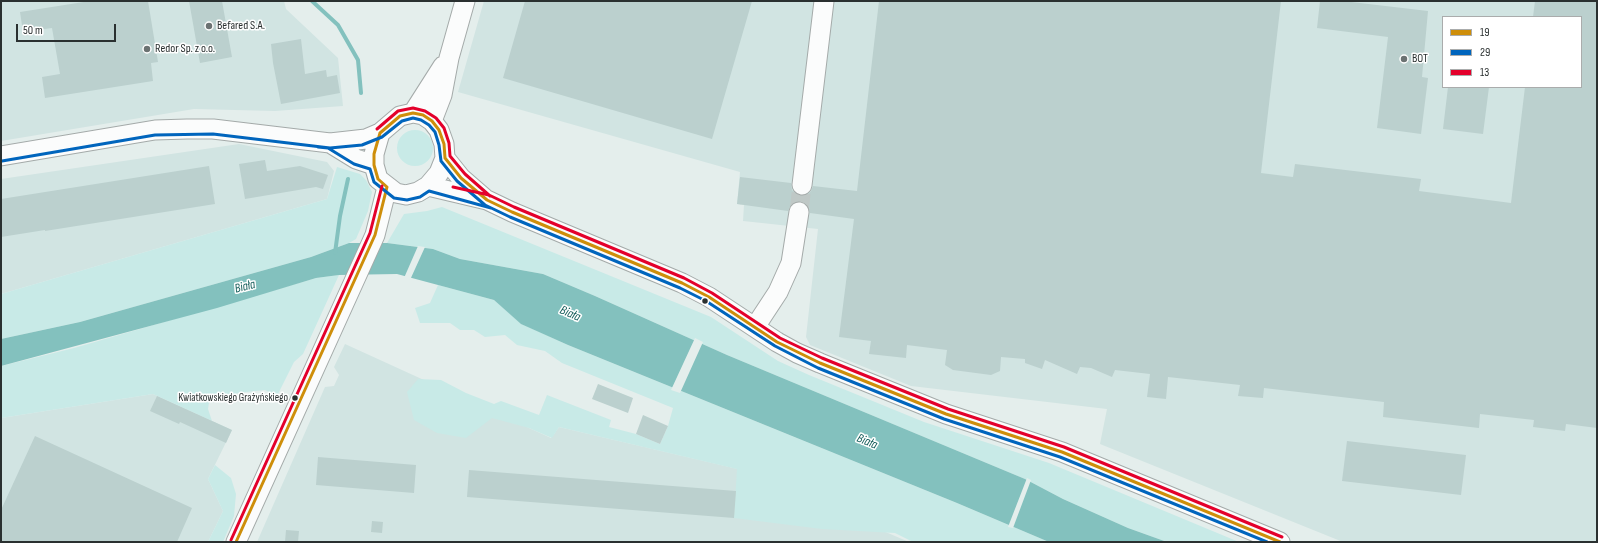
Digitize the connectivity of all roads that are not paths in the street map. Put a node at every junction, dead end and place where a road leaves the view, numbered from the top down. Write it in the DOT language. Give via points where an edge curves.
graph roads {
  1 [pos="465,1"];
  2 [pos="824,1"];
  3 [pos="448,58"];
  4 [pos="413,113"];
  5 [pos="432,121"];
  6 [pos="380,133"];
  7 [pos="330,143"];
  8 [pos="1,156"];
  9 [pos="445,158"];
  10 [pos="374,165"];
  11 [pos="802,185"];
  12 [pos="428,186"];
  13 [pos="387,187"];
  14 [pos="406,195"];
  15 [pos="487,200"];
  16 [pos="799,212"];
  17 [pos="375,235"];
  18 [pos="755,328"];
  19 [pos="236,542"];
  20 [pos="1280,542"];
  1 -- 3 [label="street"];
  2 -- 11 [label="street"];
  3 -- 4 [label="street"];
  3 -- 5 [label="street" via="442,96"];
  4 -- 5 [label="street" via="423,115"];
  4 -- 6 [label="street" via="400,116"];
  5 -- 9 [label="street" via="439,130 444,144"];
  6 -- 7 [label="street" via="366,139"];
  6 -- 10 [label="street" via="374,154"];
  7 -- 8 [label="street" via="187,128 155,130"];
  7 -- 10 [label="street" via="356,159"];
  9 -- 12 [label="street" via="439,173"];
  9 -- 15 [label="street" via="461,178"];
  10 -- 13 [label="street" via="378,179"];
  12 -- 14 [label="street"];
  12 -- 15 [label="street"];
  13 -- 14 [label="street" via="396,193"];
  13 -- 17 [label="street"];
  14 -- 17 [label="street"];
  15 -- 18 [label="street" via="682,283 709,296"];
  16 -- 18 [label="street" via="791,263 778,292"];
  17 -- 19 [label="street"];
  18 -- 20 [label="street" via="797,353 820,363 946,414 1055,449"];
}
